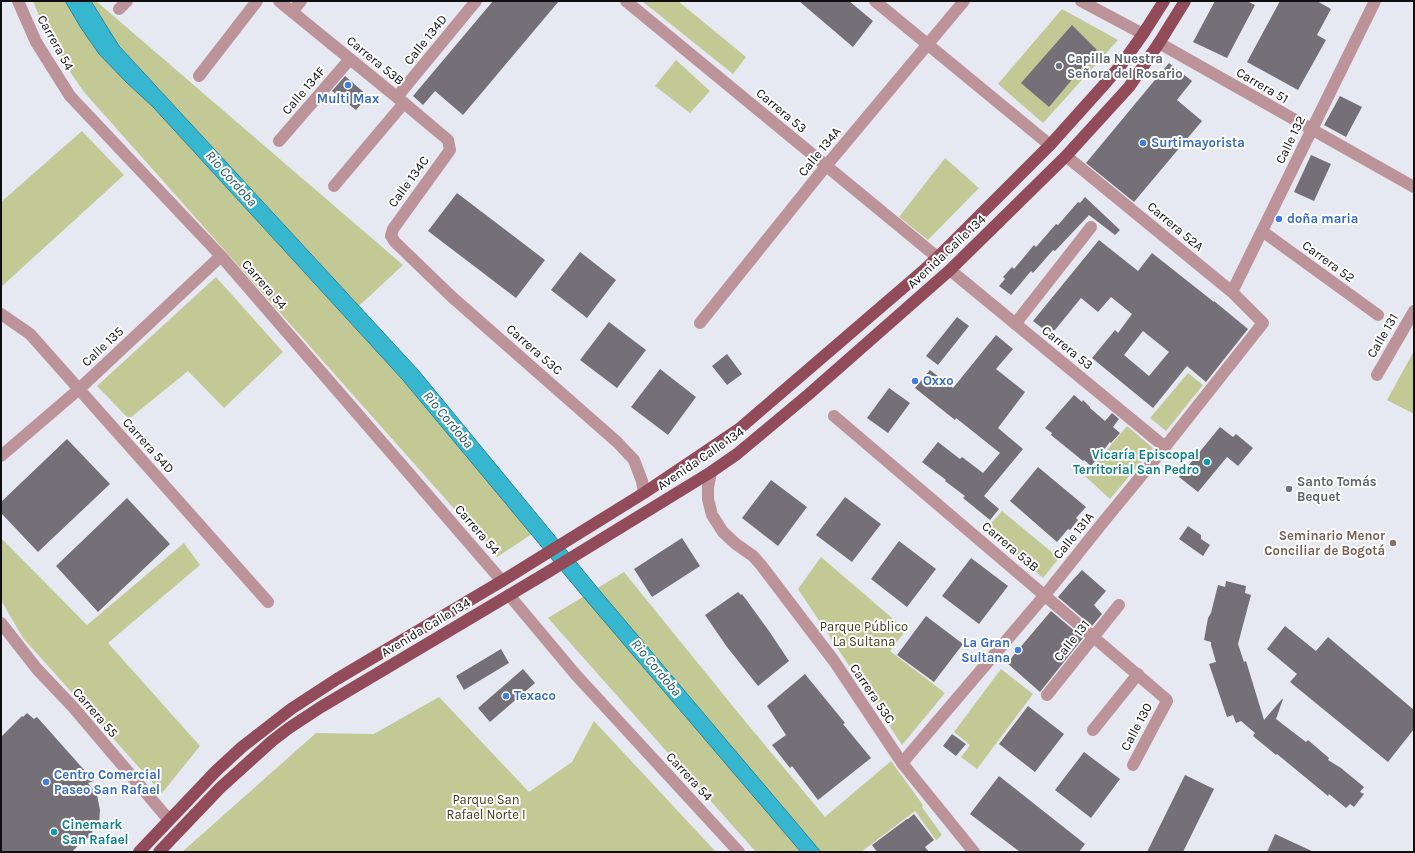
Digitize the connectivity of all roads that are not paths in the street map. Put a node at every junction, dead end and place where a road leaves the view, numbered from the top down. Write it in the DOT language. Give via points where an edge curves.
graph roads {
  1 [pos="18,1"];
  2 [pos="257,1"];
  3 [pos="279,1"];
  4 [pos="301,1"];
  5 [pos="476,1"];
  6 [pos="626,1"];
  7 [pos="875,1"];
  8 [pos="964,1"];
  9 [pos="1081,1"];
  10 [pos="1164,1"];
  11 [pos="1185,1"];
  12 [pos="1376,1"];
  13 [pos="292,12"];
  14 [pos="1143,34"];
  15 [pos="1159,43"];
  16 [pos="928,44"];
  17 [pos="350,59"];
  18 [pos="199,76"];
  19 [pos="401,100"];
  20 [pos="1312,130"];
  21 [pos="279,140"];
  22 [pos="1050,145"];
  23 [pos="449,146"];
  24 [pos="1066,156"];
  25 [pos="826,166"];
  26 [pos="334,186"];
  27 [pos="1414,188"];
  28 [pos="1091,227"];
  29 [pos="1262,231"];
  30 [pos="391,236"];
  31 [pos="220,256"];
  32 [pos="937,258"];
  33 [pos="950,270"];
  34 [pos="1232,292"];
  35 [pos="1414,311"];
  36 [pos="1,314"];
  37 [pos="1378,315"];
  38 [pos="700,323"];
  39 [pos="1263,323"];
  40 [pos="1015,324"];
  41 [pos="1377,375"];
  42 [pos="78,390"];
  43 [pos="834,416"];
  44 [pos="1165,447"];
  45 [pos="1,456"];
  46 [pos="711,472"];
  47 [pos="644,493"];
  48 [pos="502,581"];
  49 [pos="509,595"];
  50 [pos="1044,595"];
  51 [pos="268,602"];
  52 [pos="1119,605"];
  53 [pos="1,623"];
  54 [pos="1093,638"];
  55 [pos="1138,674"];
  56 [pos="1047,695"];
  57 [pos="1167,701"];
  58 [pos="1093,730"];
  59 [pos="902,763"];
  60 [pos="1133,765"];
  61 [pos="169,820"];
  62 [pos="138,852"];
  63 [pos="159,852"];
  64 [pos="739,852"];
  65 [pos="974,852"];
  1 -- 31 [label="street, Carrera 54" via="36,42 70,96"];
  2 -- 18 [label="street"];
  3 -- 13 [label="street, Carrera 53B"];
  4 -- 13 [label="street"];
  5 -- 19 [label="street, Calle 134D"];
  6 -- 25 [label="street, Carrera 53"];
  7 -- 16 [label="street"];
  8 -- 16 [label="street, Calle 134A"];
  9 -- 14 [label="street"];
  10 -- 14 [label="main road, Avenida Calle 134"];
  11 -- 15 [label="main road, Avenida Calle 134"];
  12 -- 20 [label="street, Calle 132"];
  13 -- 17 [label="street, Carrera 53B"];
  14 -- 22 [label="main road, Avenida Calle 134" via="1121,65"];
  15 -- 20 [label="street, Carrera 51"];
  15 -- 24 [label="main road, Avenida Calle 134" via="1129,87"];
  16 -- 22 [label="street"];
  16 -- 25 [label="street, Calle 134A"];
  17 -- 19 [label="street, Carrera 53B"];
  17 -- 21 [label="street, Calle 134F"];
  19 -- 23 [label="street, Carrera 53B" via="448,140"];
  19 -- 26 [label="street, Calle 134D"];
  20 -- 27 [label="street, Carrera 51"];
  20 -- 29 [label="street, Calle 132"];
  22 -- 32 [label="main road, Avenida Calle 134"];
  23 -- 30 [label="street, Calle 134C" via="450,150 393,229"];
  24 -- 33 [label="main road, Avenida Calle 134"];
  24 -- 34 [label="street, Carrera 52A"];
  25 -- 32 [label="street, Carrera 53"];
  25 -- 38 [label="street, Calle 134A"];
  28 -- 40 [label="street"];
  29 -- 34 [label="street, Calle 132"];
  29 -- 37 [label="street, Carrera 52"];
  30 -- 47 [label="street, Carrera 53C" via="452,297 617,442 634,460"];
  31 -- 42 [label="street, Calle 135"];
  31 -- 48 [label="street, Carrera 54"];
  32 -- 47 [label="main road, Avenida Calle 134" via="739,429"];
  33 -- 40 [label="street, Carrera 53"];
  33 -- 46 [label="main road, Avenida Calle 134" via="809,394 737,454"];
  34 -- 39 [label="street, Carrera 52A"];
  35 -- 41 [label="street, Calle 131"];
  36 -- 42 [label="street, Carrera 54D" via="30,334"];
  39 -- 44 [label="street, Calle 131A"];
  40 -- 44 [label="street, Carrera 53"];
  42 -- 45 [label="street, Calle 135"];
  42 -- 51 [label="street, Carrera 54D"];
  43 -- 50 [label="street, Carrera 53B"];
  44 -- 50 [label="street, Calle 131A"];
  46 -- 49 [label="main road, Avenida Calle 134"];
  46 -- 59 [label="street, Carrera 53C" via="708,499 712,515 723,532 761,565 834,661"];
  47 -- 48 [label="main road, Avenida Calle 134"];
  48 -- 61 [label="main road, Avenida Calle 134" via="291,709 242,747"];
  49 -- 63 [label="main road, Avenida Calle 134" via="321,707 272,741 220,788"];
  49 -- 64 [label="street, Carrera 54" via="576,675"];
  50 -- 54 [label="street, Carrera 53B"];
  50 -- 59 [label="street, Calle 131A"];
  52 -- 54 [label="street, Calle 131"];
  53 -- 61 [label="street, Carrera 55" via="37,669 73,707"];
  54 -- 55 [label="street, Carrera 53B"];
  54 -- 56 [label="street, Calle 131"];
  55 -- 57 [label="street, Carrera 53B"];
  55 -- 58 [label="street"];
  57 -- 60 [label="street, Calle 130"];
  59 -- 65 [label="street, Carrera 53C"];
  61 -- 62 [label="main road, Avenida Calle 134"];
}
